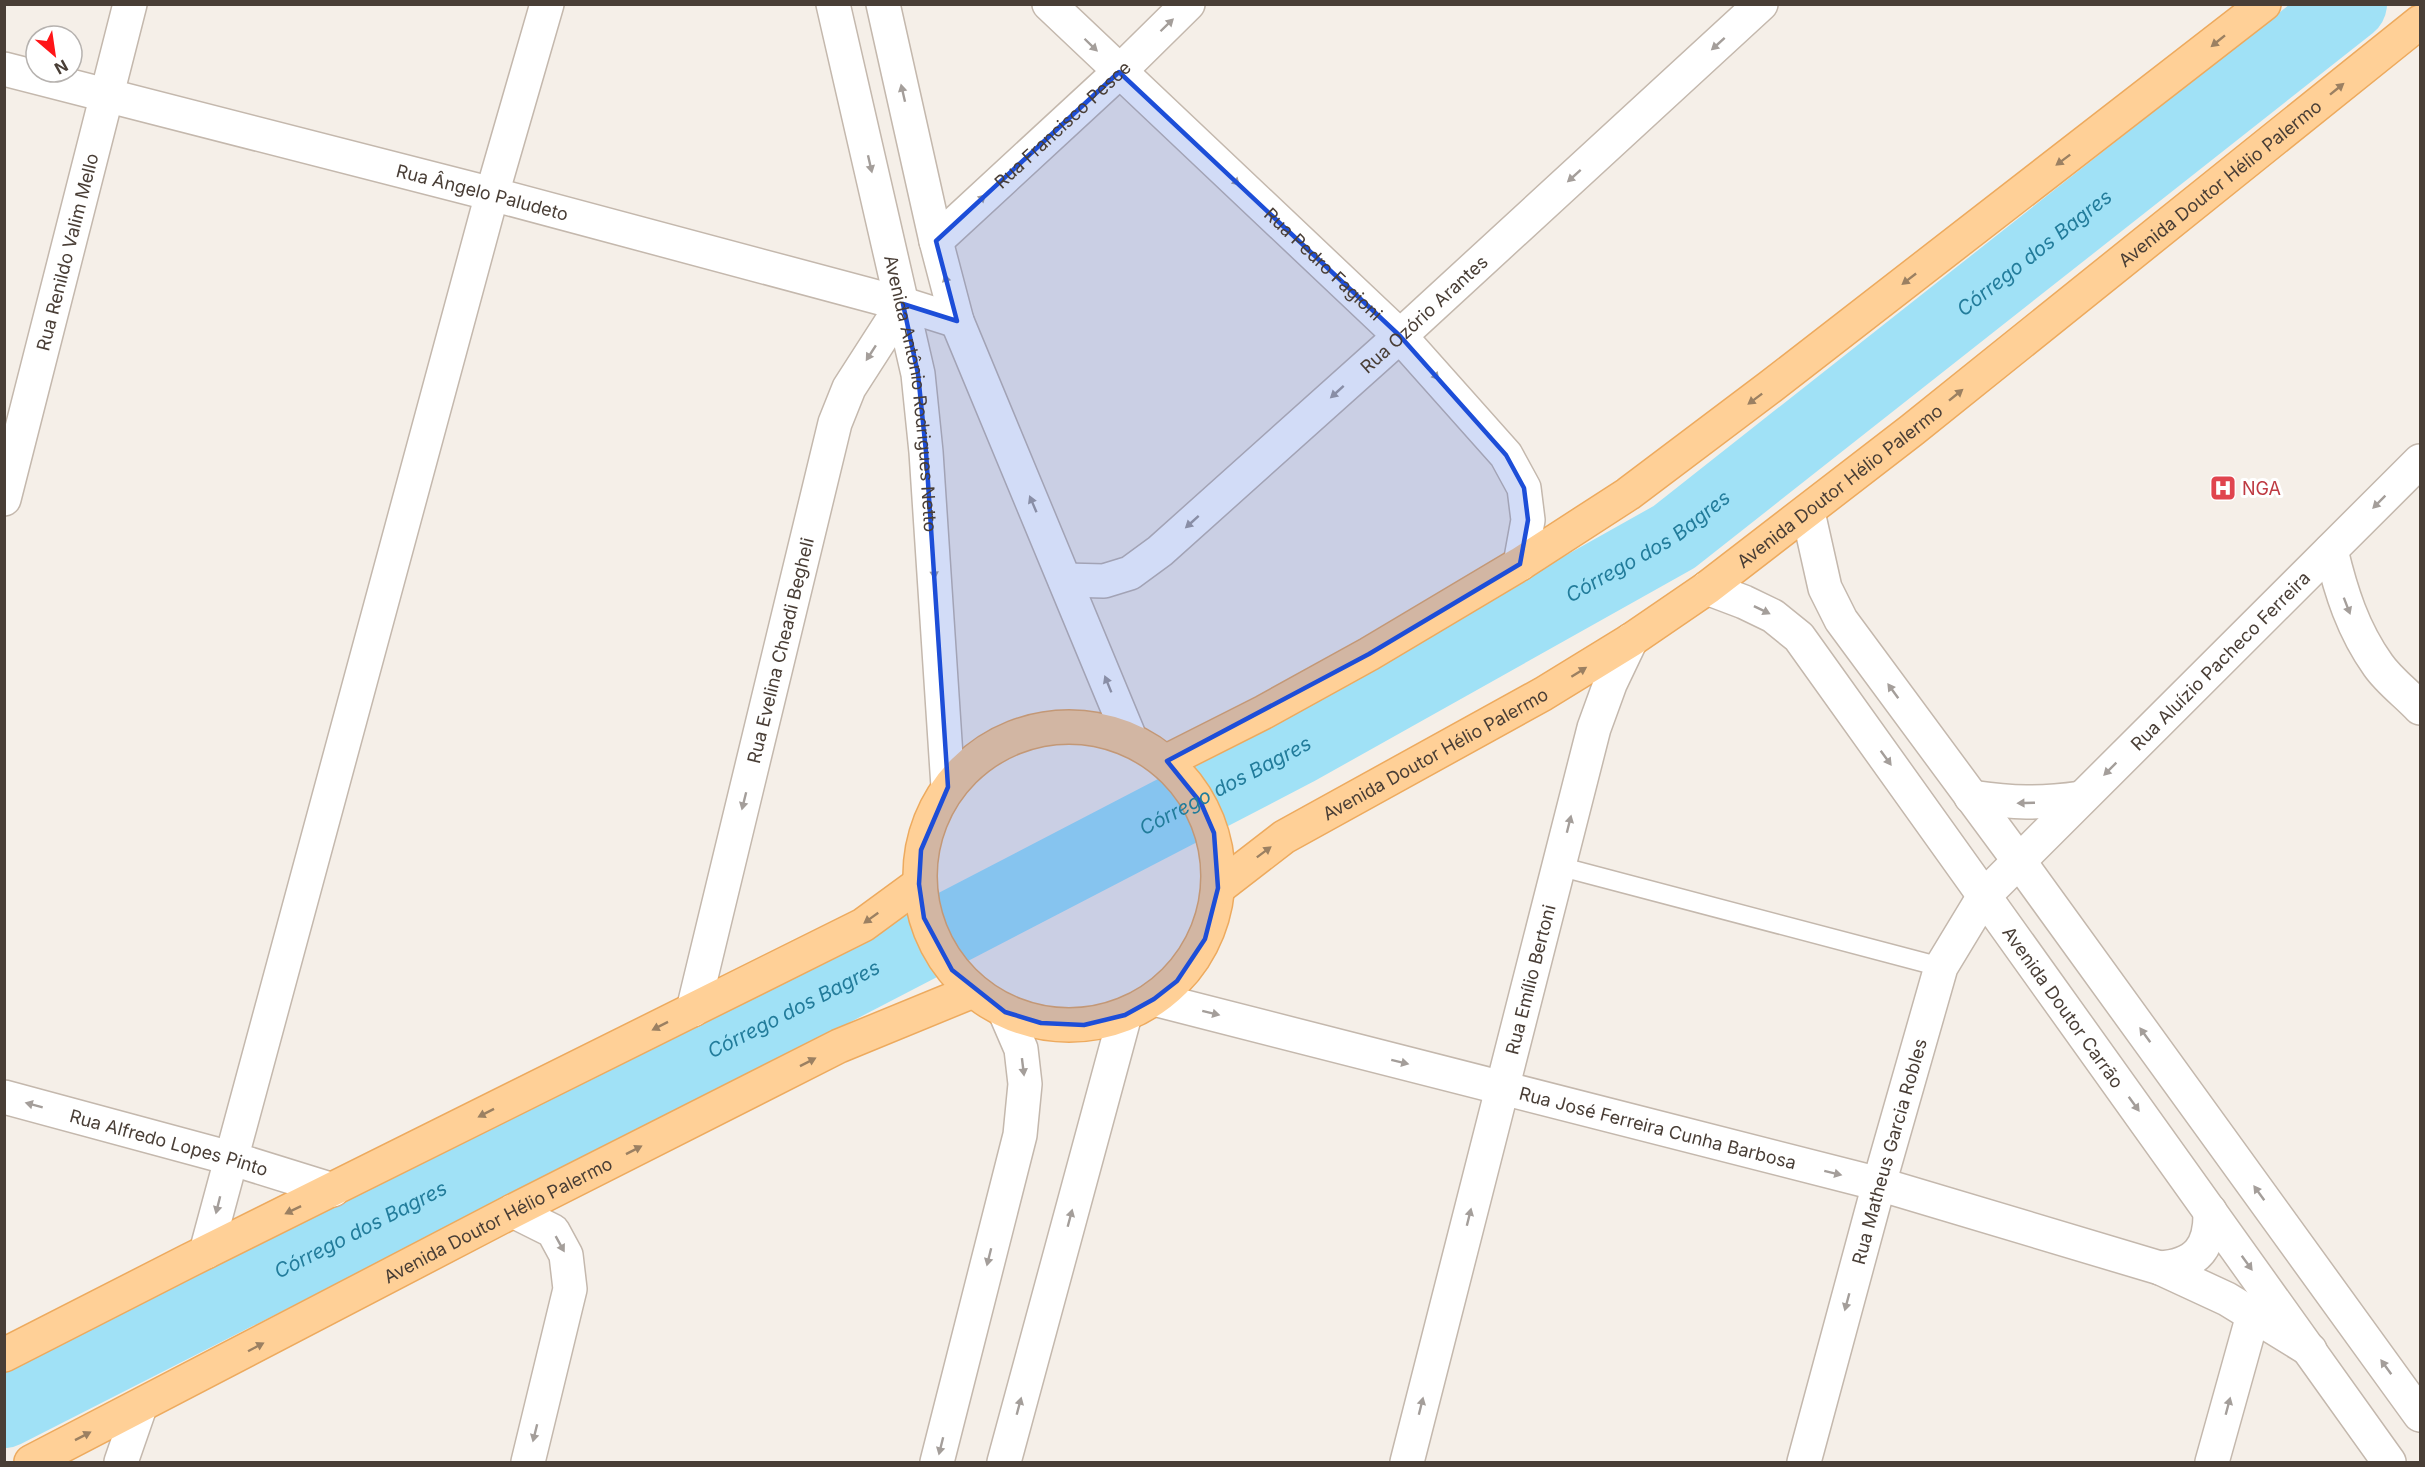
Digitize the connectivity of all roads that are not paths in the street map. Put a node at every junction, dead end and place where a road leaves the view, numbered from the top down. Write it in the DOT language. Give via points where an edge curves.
graph roads {
  1 [pos="130,4"];
  2 [pos="547,4"];
  3 [pos="833,4"];
  4 [pos="883,4"];
  5 [pos="1049,4"];
  6 [pos="1188,4"];
  7 [pos="1761,4"];
  8 [pos="2264,4"];
  9 [pos="2421,22"];
  10 [pos="4,69"];
  11 [pos="1119,72"];
  12 [pos="106,97"];
  13 [pos="492,194"];
  14 [pos="936,241"];
  15 [pos="903,304"];
  16 [pos="957,321"];
  17 [pos="1400,336"];
  18 [pos="2421,461"];
  19 [pos="4,499"];
  20 [pos="1808,512"];
  21 [pos="2331,550"];
  22 [pos="1520,564"];
  23 [pos="1065,580"];
  24 [pos="1707,588"];
  25 [pos="1631,640"];
  26 [pos="2421,708"];
  27 [pos="1130,738"];
  28 [pos="1174,769"];
  29 [pos="948,787"];
  30 [pos="1971,796"];
  31 [pos="2082,798"];
  32 [pos="2019,861"];
  33 [pos="1558,866"];
  34 [pos="919,884"];
  35 [pos="1218,888"];
  36 [pos="1984,896"];
  37 [pos="1941,967"];
  38 [pos="962,981"];
  39 [pos="1154,999"];
  40 [pos="693,1010"];
  41 [pos="1005,1012"];
  42 [pos="1125,1015"];
  43 [pos="1502,1088"];
  44 [pos="4,1097"];
  45 [pos="230,1158"];
  46 [pos="1879,1185"];
  47 [pos="333,1190"];
  48 [pos="513,1211"];
  49 [pos="2210,1211"];
  50 [pos="206,1252"];
  51 [pos="2160,1268"];
  52 [pos="2253,1315"];
  53 [pos="2310,1350"];
  54 [pos="4,1355"];
  55 [pos="140,1407"];
  56 [pos="2421,1415"];
  57 [pos="31,1462"];
  58 [pos="121,1462"];
  59 [pos="528,1462"];
  60 [pos="937,1462"];
  61 [pos="1004,1462"];
  62 [pos="1407,1462"];
  63 [pos="1804,1462"];
  64 [pos="2212,1462"];
  65 [pos="2389,1462"];
  1 -- 12 [label="street, Rua Renildo Valim Mello"];
  2 -- 13 [label="street"];
  3 -- 15 [label="street, Avenida Antônio Rodrigues Netto, one-way"];
  14 -- 4 [label="street, one-way"];
  5 -- 11 [label="street, Rua Pedro Fagioni, one-way"];
  11 -- 6 [label="street, Rua Francisco Pesce, one-way"];
  7 -- 17 [label="street, Rua Ozório Arantes, one-way"];
  8 -- 22 [label="main road, one-way" via="1752,402 1628,494"];
  20 -- 9 [label="main road, Avenida Doutor Hélio Palermo, one-way"];
  10 -- 12 [label="street, Rua Ângelo Paludeto"];
  14 -- 11 [label="street, Rua Francisco Pesce, one-way"];
  11 -- 17 [label="street, Rua Pedro Fagioni, one-way"];
  12 -- 13 [label="street, Rua Ângelo Paludeto"];
  12 -- 19 [label="street, Rua Renildo Valim Mello"];
  13 -- 15 [label="street, Rua Ângelo Paludeto"];
  13 -- 45 [label="street"];
  16 -- 14 [label="street, one-way"];
  15 -- 16 [label="street, Rua Ângelo Paludeto"];
  15 -- 29 [label="street, Avenida Antônio Rodrigues Netto, one-way" via="918,374 926,452"];
  15 -- 40 [label="street, Rua Evelina Cheadi Begheli, one-way" via="849,388 835,423"];
  23 -- 16 [label="street, one-way"];
  17 -- 22 [label="street, Rua Pedro Fagioni, one-way" via="1506,455 1524,488 1528,520"];
  17 -- 23 [label="street, Rua Ozório Arantes, one-way" via="1160,551 1130,573 1104,581"];
  18 -- 21 [label="street, Rua Aluízio Pacheco Ferreira, one-way"];
  20 -- 24 [label="main road, Avenida Doutor Hélio Palermo"];
  30 -- 20 [label="street, one-way" via="1841,620 1825,588"];
  21 -- 26 [label="street, one-way" via="2354,627 2379,667"];
  21 -- 31 [label="street, Rua Aluízio Pacheco Ferreira, one-way"];
  22 -- 28 [label="main road" via="1264,712"];
  27 -- 23 [label="street, one-way"];
  24 -- 25 [label="main road, Avenida Doutor Hélio Palermo"];
  24 -- 36 [label="street, Avenida Doutor Carrão, one-way" via="1773,616 1799,637"];
  33 -- 25 [label="street, Rua Emílio Bertoni, one-way" via="1594,728"];
  35 -- 25 [label="main road, Avenida Doutor Hélio Palermo, one-way" via="1284,837 1544,694"];
  27 -- 28 [label="main road"];
  27 -- 29 [label="main road" via="1091,727 1050,727 1011,738 977,758"];
  28 -- 35 [label="main road" via="1201,803 1214,833"];
  29 -- 34 [label="main road" via="931,817 921,850"];
  31 -- 30 [label="street, one-way" via="2016,803"];
  30 -- 32 [label="street"];
  31 -- 32 [label="street, Rua Aluízio Pacheco Ferreira"];
  32 -- 36 [label="street, Rua Matheus Garcia Robles"];
  56 -- 32 [label="street, one-way"];
  33 -- 37 [label="lane"];
  33 -- 43 [label="street, Rua Emílio Bertoni"];
  34 -- 38 [label="main road" via="924,918 936,945"];
  34 -- 40 [label="main road, one-way" via="863,925"];
  35 -- 39 [label="main road" via="1215,911 1193,960 1177,981"];
  36 -- 37 [label="street, Rua Matheus Garcia Robles"];
  36 -- 49 [label="street, Avenida Doutor Carrão, one-way"];
  37 -- 46 [label="street, Rua Matheus Garcia Robles"];
  38 -- 41 [label="main road"];
  48 -- 38 [label="main road, Avenida Doutor Hélio Palermo, one-way"];
  39 -- 42 [label="main road"];
  39 -- 43 [label="street, Rua José Ferreira Cunha Barbosa, one-way"];
  40 -- 47 [label="main road, one-way"];
  41 -- 42 [label="main road" via="1041,1023 1084,1025"];
  41 -- 60 [label="street, one-way" via="1021,1049 1025,1084 1020,1135"];
  61 -- 42 [label="street, one-way"];
  43 -- 46 [label="street, Rua José Ferreira Cunha Barbosa, one-way"];
  62 -- 43 [label="street, Rua Emílio Bertoni, one-way"];
  45 -- 44 [label="street, Rua Alfredo Lopes Pinto, one-way"];
  45 -- 47 [label="street, Rua Alfredo Lopes Pinto"];
  45 -- 50 [label="street, one-way"];
  46 -- 51 [label="street, Rua José Ferreira Cunha Barbosa"];
  46 -- 63 [label="street, Rua Matheus Garcia Robles, one-way"];
  47 -- 50 [label="main road, one-way"];
  55 -- 48 [label="main road, Avenida Doutor Hélio Palermo, one-way"];
  48 -- 59 [label="street, one-way" via="553,1231 566,1255 570,1289"];
  49 -- 51 [label="street" via="2205,1245 2177,1267"];
  49 -- 53 [label="street, Avenida Doutor Carrão, one-way"];
  50 -- 54 [label="main road"];
  51 -- 52 [label="street, Rua José Ferreira Cunha Barbosa"];
  52 -- 53 [label="street, Rua José Ferreira Cunha Barbosa"];
  64 -- 52 [label="street, one-way"];
  53 -- 65 [label="street, Avenida Doutor Carrão"];
  57 -- 55 [label="main road, Avenida Doutor Hélio Palermo, one-way"];
  55 -- 58 [label="street"];
}
